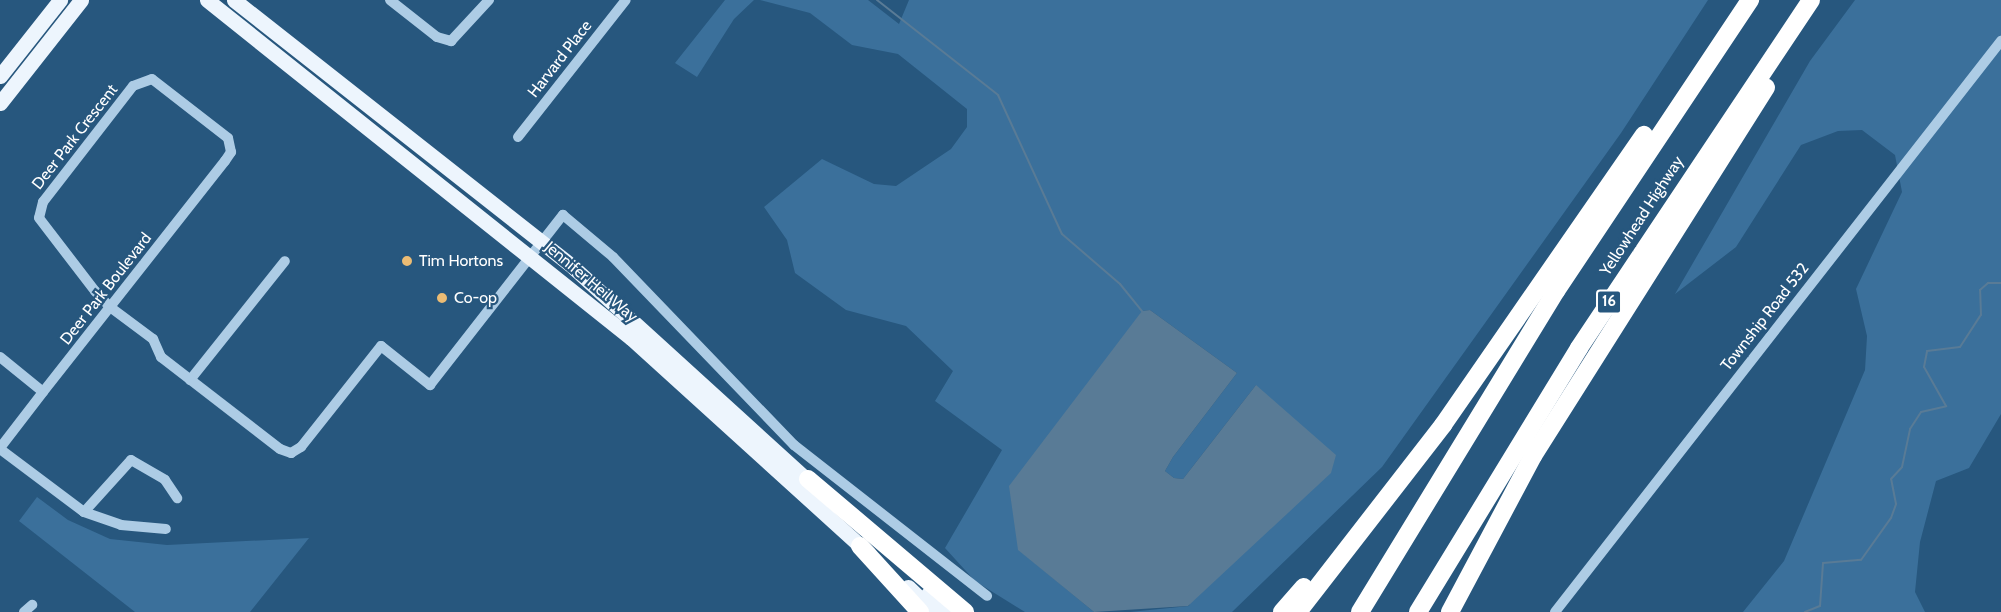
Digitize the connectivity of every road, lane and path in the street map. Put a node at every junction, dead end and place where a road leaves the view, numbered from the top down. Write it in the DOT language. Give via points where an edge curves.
graph roads {
  1 [pos="60,0"];
  2 [pos="81,0"];
  3 [pos="207,0"];
  4 [pos="234,0"];
  5 [pos="390,0"];
  6 [pos="489,0"];
  7 [pos="626,0"];
  8 [pos="1750,0"];
  9 [pos="1811,0"];
  10 [pos="1819,0"];
  11 [pos="2001,41"];
  12 [pos="1720,44"];
  13 [pos="0,76"];
  14 [pos="0,103"];
  15 [pos="518,137"];
  16 [pos="231,147"];
  17 [pos="543,243"];
  18 [pos="532,257"];
  19 [pos="285,261"];
  20 [pos="110,307"];
  21 [pos="0,357"];
  22 [pos="190,380"];
  23 [pos="43,392"];
  24 [pos="0,448"];
  25 [pos="808,479"];
  26 [pos="177,498"];
  27 [pos="84,512"];
  28 [pos="1372,518"];
  29 [pos="166,529"];
  30 [pos="860,546"];
  31 [pos="987,596"];
  32 [pos="920,612"];
  33 [pos="934,612"];
  34 [pos="948,612"];
  35 [pos="965,612"];
  36 [pos="1282,612"];
  37 [pos="1298,612"];
  38 [pos="1360,612"];
  39 [pos="1418,612"];
  40 [pos="1450,612"];
  41 [pos="1555,612"];
  1 -- 13 [label="main road"];
  2 -- 14 [label="main road"];
  3 -- 18 [label="main road, Jennifer Heil Way"];
  4 -- 17 [label="main road, Jennifer Heil Way"];
  5 -- 6 [label="street" via="437,37 451,41"];
  7 -- 15 [label="street, Harvard Place"];
  8 -- 12 [label="highway, Yellowhead Highway"];
  9 -- 39 [label="highway, Yellowhead Highway / 16" via="1579,348"];
  10 -- 40 [label="highway" via="1533,456"];
  11 -- 41 [label="street, Township Road 532"];
  12 -- 28 [label="highway" via="1688,76 1624,163"];
  12 -- 38 [label="highway, Yellowhead Highway" via="1556,291"];
  16 -- 20 [label="street, Deer Park Boulevard"];
  16 -- 20 [label="street, Deer Park Crescent" via="157,82 141,80 43,202 38,213 43,224"];
  17 -- 18 [label="street"];
  17 -- 25 [label="main road, Jennifer Heil Way"];
  17 -- 31 [label="street, Jennifer Heil Way" via="563,215 613,257 794,444"];
  18 -- 22 [label="street" via="430,385 381,346 291,453"];
  18 -- 30 [label="main road, Jennifer Heil Way" via="699,397"];
  19 -- 22 [label="street"];
  20 -- 22 [label="street" via="153,339 161,357"];
  20 -- 23 [label="street, Deer Park Boulevard"];
  21 -- 23 [label="street"];
  23 -- 24 [label="street, Deer Park Boulevard"];
  24 -- 27 [label="street"];
  25 -- 34 [label="main road, Jennifer Heil Way"];
  25 -- 35 [label="highway"];
  26 -- 27 [label="street" via="165,480 131,460"];
  27 -- 29 [label="street" via="121,525"];
  28 -- 36 [label="highway"];
  28 -- 37 [label="highway"];
  30 -- 32 [label="highway"];
  30 -- 33 [label="main road, Jennifer Heil Way"];
}
